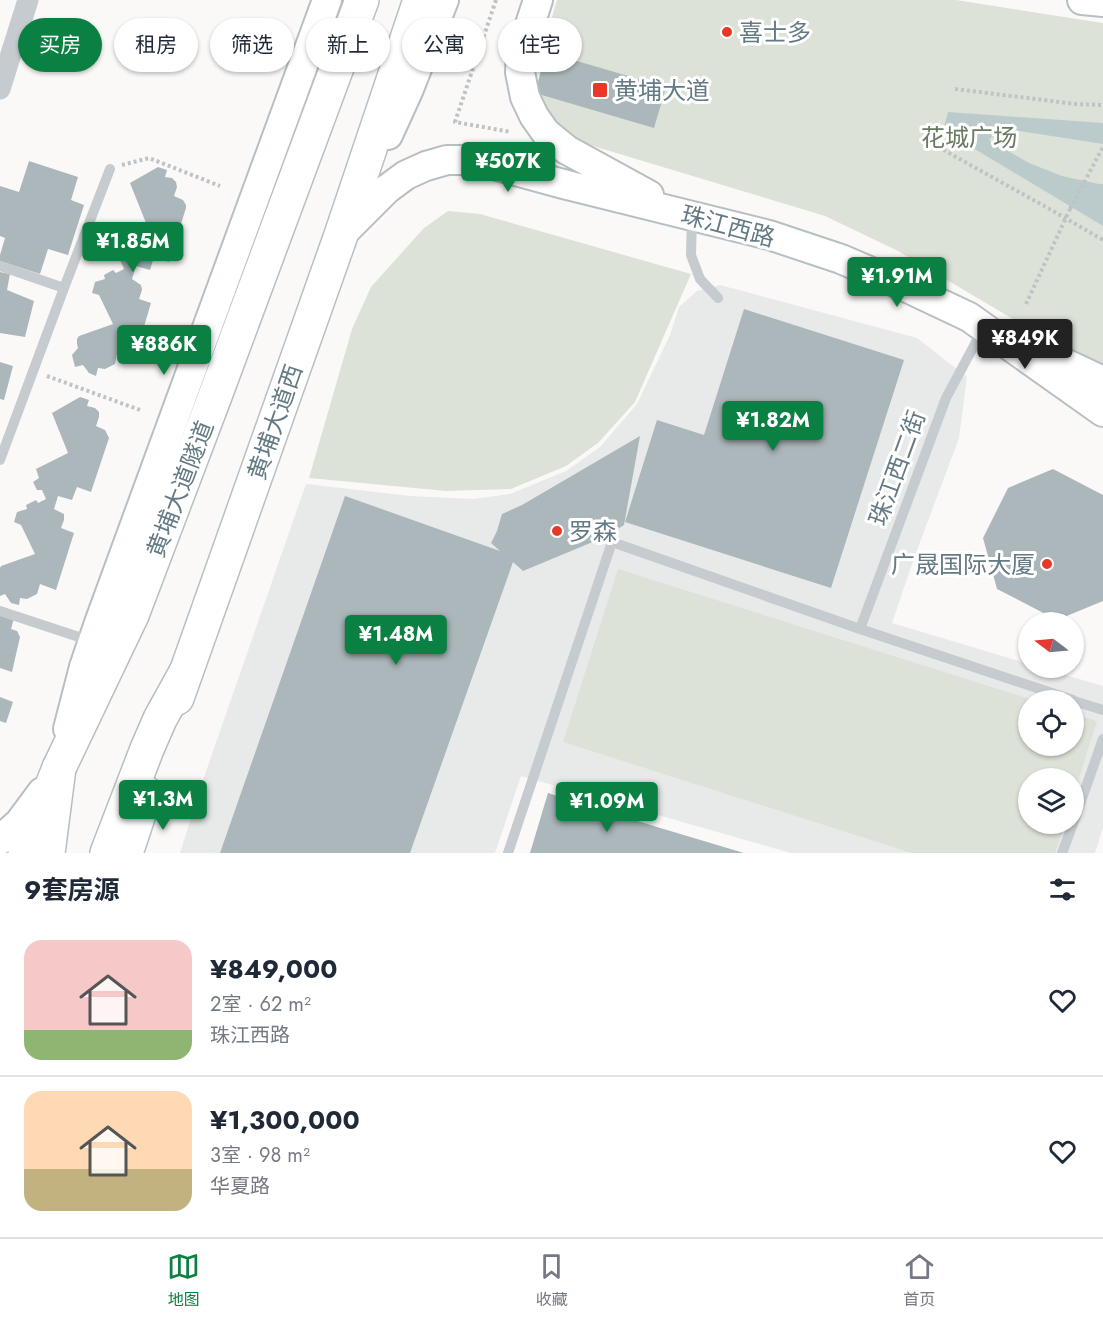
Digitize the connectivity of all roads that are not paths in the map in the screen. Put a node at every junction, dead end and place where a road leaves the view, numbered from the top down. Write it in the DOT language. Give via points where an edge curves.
graph roads {
  1 [pos="28,0"];
  2 [pos="327,0"];
  3 [pos="362,0"];
  4 [pos="420,0"];
  5 [pos="444,0"];
  6 [pos="538,0"];
  7 [pos="0,89"];
  8 [pos="110,169"];
  9 [pos="688,216"];
  10 [pos="340,234"];
  11 [pos="0,266"];
  12 [pos="64,288"];
  13 [pos="718,298"];
  14 [pos="977,322"];
  15 [pos="1103,381"];
  16 [pos="1103,412"];
  17 [pos="0,460"];
  18 [pos="0,610"];
  19 [pos="860,629"];
  20 [pos="93,642"];
  21 [pos="186,672"];
  22 [pos="1041,690"];
  23 [pos="1084,704"];
  24 [pos="1103,710"];
  25 [pos="1103,740"];
  26 [pos="59,768"];
  27 [pos="1084,792"];
  28 [pos="137,817"];
  29 [pos="1069,834"];
  30 [pos="0,840"];
  31 [pos="25,853"];
  32 [pos="48,853"];
  33 [pos="107,853"];
  34 [pos="126,853"];
  35 [pos="137,853"];
  36 [pos="143,853"];
  37 [pos="508,853"];
  38 [pos="1062,853"];
  1 -- 7 [label="street"];
  2 -- 20 [label="main road"];
  3 -- 26 [label="main road, 黄埔大道隧道" via="132,615"];
  4 -- 10 [label="main road"];
  5 -- 10 [label="main road, 黄埔大道西" via="377,161"];
  6 -- 9 [label="main road" via="521,52 520,72 534,116 546,133 567,150"];
  8 -- 12 [label="lane"];
  9 -- 10 [label="main road, 珠江西路" via="473,160 447,160 406,175"];
  9 -- 13 [label="lane" via="691,255 700,279"];
  9 -- 14 [label="main road, 珠江西路" via="769,235 841,259"];
  10 -- 21 [label="main road, 黄埔大道西"];
  11 -- 12 [label="lane"];
  12 -- 17 [label="lane"];
  14 -- 15 [label="main road"];
  14 -- 16 [label="main road, 珠江西路"];
  14 -- 19 [label="lane, 珠江西二街"];
  18 -- 20 [label="lane"];
  19 -- 22 [label="lane"];
  19 -- 37 [label="lane" via="612,542"];
  20 -- 26 [label="main road"];
  21 -- 28 [label="main road, 黄埔大道西"];
  21 -- 33 [label="main road" via="160,719"];
  23 -- 24 [label="lane"];
  25 -- 27 [label="lane"];
  26 -- 30 [label="main road" via="19,823"];
  26 -- 31 [label="main road"];
  26 -- 32 [label="main road"];
  28 -- 34 [label="main road, 黄埔大道西"];
  28 -- 35 [label="main road"];
  28 -- 36 [label="main road"];
  29 -- 38 [label="lane"];
}
